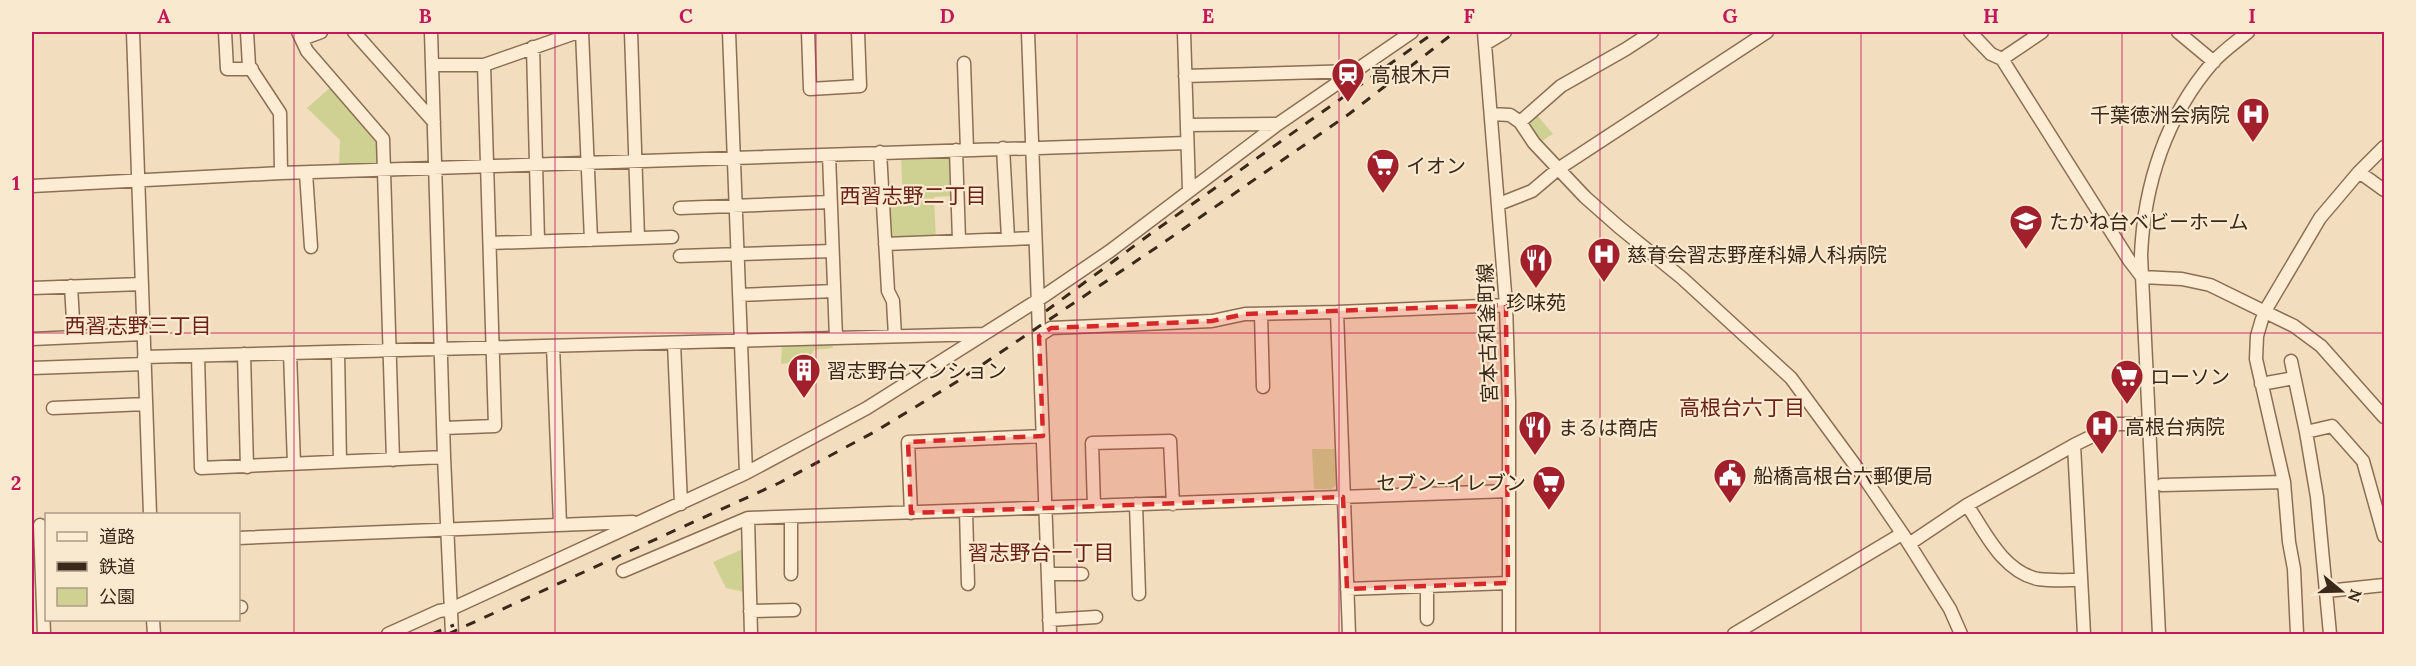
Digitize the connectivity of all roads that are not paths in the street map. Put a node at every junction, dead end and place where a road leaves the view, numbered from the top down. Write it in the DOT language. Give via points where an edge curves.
graph roads {
  1 [pos="133,32"];
  2 [pos="225,32"];
  3 [pos="247,32"];
  4 [pos="321,32"];
  5 [pos="354,32"];
  6 [pos="431,32"];
  7 [pos="578,32"];
  8 [pos="582,32"];
  9 [pos="631,32"];
  10 [pos="729,32"];
  11 [pos="808,32"];
  12 [pos="858,32"];
  13 [pos="1028,32"];
  14 [pos="1184,32"];
  15 [pos="1412,32"];
  16 [pos="1484,32"];
  17 [pos="1505,32"];
  18 [pos="1652,32"];
  19 [pos="1767,32"];
  20 [pos="1970,32"];
  21 [pos="2042,32"];
  22 [pos="2178,32"];
  23 [pos="2248,32"];
  24 [pos="300,35"];
  25 [pos="1485,45"];
  26 [pos="533,48"];
  27 [pos="2002,59"];
  28 [pos="2214,62"];
  29 [pos="964,63"];
  30 [pos="432,65"];
  31 [pos="484,65"];
  32 [pos="252,69"];
  33 [pos="1356,71"];
  34 [pos="1185,76"];
  35 [pos="1491,114"];
  36 [pos="435,122"];
  37 [pos="1521,122"];
  38 [pos="1278,124"];
  39 [pos="1187,125"];
  40 [pos="1187,143"];
  41 [pos="1032,147"];
  42 [pos="2385,147"];
  43 [pos="1003,148"];
  44 [pos="962,150"];
  45 [pos="880,152"];
  46 [pos="829,155"];
  47 [pos="734,159"];
  48 [pos="635,163"];
  49 [pos="588,164"];
  50 [pos="537,166"];
  51 [pos="486,168"];
  52 [pos="1558,169"];
  53 [pos="436,170"];
  54 [pos="384,171"];
  55 [pos="306,172"];
  56 [pos="2359,172"];
  57 [pos="282,173"];
  58 [pos="138,180"];
  59 [pos="32,186"];
  60 [pos="1189,190"];
  61 [pos="2385,190"];
  62 [pos="830,202"];
  63 [pos="1499,204"];
  64 [pos="736,206"];
  65 [pos="680,208"];
  66 [pos="672,237"];
  67 [pos="638,238"];
  68 [pos="1008,238"];
  69 [pos="1035,238"];
  70 [pos="591,240"];
  71 [pos="958,240"];
  72 [pos="538,241"];
  73 [pos="490,243"];
  74 [pos="885,244"];
  75 [pos="311,247"];
  76 [pos="832,251"];
  77 [pos="738,254"];
  78 [pos="680,256"];
  79 [pos="2142,277"];
  80 [pos="142,284"];
  81 [pos="71,286"];
  82 [pos="32,288"];
  83 [pos="834,291"];
  84 [pos="739,295"];
  85 [pos="1038,300"];
  86 [pos="1506,305"];
  87 [pos="1337,312"];
  88 [pos="1261,314"];
  89 [pos="2264,315"];
  90 [pos="143,334"];
  91 [pos="984,334"];
  92 [pos="895,336"];
  93 [pos="1039,336"];
  94 [pos="74,337"];
  95 [pos="836,338"];
  96 [pos="32,339"];
  97 [pos="741,341"];
  98 [pos="674,343"];
  99 [pos="553,346"];
  100 [pos="493,348"];
  101 [pos="441,349"];
  102 [pos="390,350"];
  103 [pos="338,352"];
  104 [pos="290,353"];
  105 [pos="244,354"];
  106 [pos="198,356"];
  107 [pos="144,361"];
  108 [pos="2291,361"];
  109 [pos="32,368"];
  110 [pos="2294,378"];
  111 [pos="2261,384"];
  112 [pos="1263,387"];
  113 [pos="146,404"];
  114 [pos="53,408"];
  115 [pos="2385,417"];
  116 [pos="2148,424"];
  117 [pos="444,428"];
  118 [pos="2306,432"];
  119 [pos="1043,436"];
  120 [pos="2074,445"];
  121 [pos="444,457"];
  122 [pos="393,460"];
  123 [pos="340,462"];
  124 [pos="294,464"];
  125 [pos="247,467"];
  126 [pos="746,473"];
  127 [pos="2284,482"];
  128 [pos="2162,484"];
  129 [pos="1509,491"];
  130 [pos="1343,497"];
  131 [pos="681,504"];
  132 [pos="1136,504"];
  133 [pos="1173,504"];
  134 [pos="1967,505"];
  135 [pos="1094,506"];
  136 [pos="1045,509"];
  137 [pos="966,511"];
  138 [pos="150,513"];
  139 [pos="911,513"];
  140 [pos="790,517"];
  141 [pos="748,518"];
  142 [pos="640,522"];
  143 [pos="560,524"];
  144 [pos="39,525"];
  145 [pos="448,530"];
  146 [pos="2385,536"];
  147 [pos="240,538"];
  148 [pos="1906,540"];
  149 [pos="623,571"];
  150 [pos="791,574"];
  151 [pos="1048,574"];
  152 [pos="1082,574"];
  153 [pos="2081,580"];
  154 [pos="1508,583"];
  155 [pos="968,584"];
  156 [pos="2385,585"];
  157 [pos="1427,586"];
  158 [pos="1347,589"];
  159 [pos="2327,591"];
  160 [pos="1139,594"];
  161 [pos="451,609"];
  162 [pos="794,610"];
  163 [pos="750,611"];
  164 [pos="1096,617"];
  165 [pos="1427,619"];
  166 [pos="1049,620"];
  167 [pos="44,634"];
  168 [pos="388,634"];
  169 [pos="452,634"];
  170 [pos="751,634"];
  171 [pos="1050,634"];
  172 [pos="1349,634"];
  173 [pos="1509,634"];
  174 [pos="1734,634"];
  175 [pos="1962,634"];
  176 [pos="2084,634"];
  177 [pos="2159,634"];
  178 [pos="2297,634"];
  179 [pos="2330,634"];
  1 -- 58 [label="street"];
  2 -- 32 [label="street" via="227,69"];
  3 -- 32 [label="street"];
  4 -- 24 [label="street"];
  5 -- 36 [label="street"];
  6 -- 30 [label="street"];
  7 -- 26 [label="street"];
  8 -- 49 [label="street"];
  9 -- 48 [label="street"];
  10 -- 47 [label="street"];
  11 -- 12 [label="street" via="810,90 860,86"];
  13 -- 41 [label="street"];
  14 -- 34 [label="street"];
  15 -- 33 [label="street"];
  16 -- 25 [label="street, 宮本古和釜町線"];
  17 -- 25 [label="street"];
  18 -- 37 [label="street" via="1561,86"];
  19 -- 52 [label="street"];
  20 -- 27 [label="street" via="1991,54"];
  21 -- 27 [label="street"];
  22 -- 28 [label="street"];
  23 -- 28 [label="street"];
  24 -- 54 [label="street" via="307,51 383,139"];
  25 -- 35 [label="street, 宮本古和釜町線"];
  26 -- 31 [label="street"];
  26 -- 50 [label="street"];
  27 -- 79 [label="street"];
  28 -- 79 [label="street" via="2187,97 2160,153 2145,210"];
  29 -- 44 [label="street"];
  30 -- 31 [label="street"];
  30 -- 36 [label="street"];
  31 -- 51 [label="street"];
  32 -- 57 [label="street" via="280,113"];
  33 -- 34 [label="street"];
  33 -- 38 [label="street"];
  34 -- 39 [label="street"];
  35 -- 37 [label="street" via="1510,115"];
  35 -- 63 [label="street, 宮本古和釜町線"];
  36 -- 53 [label="street"];
  37 -- 52 [label="street"];
  38 -- 39 [label="street"];
  38 -- 60 [label="street"];
  39 -- 40 [label="street"];
  40 -- 41 [label="street"];
  40 -- 60 [label="street"];
  41 -- 43 [label="street"];
  41 -- 69 [label="street"];
  42 -- 56 [label="street"];
  43 -- 44 [label="street"];
  43 -- 68 [label="street"];
  44 -- 45 [label="street"];
  44 -- 71 [label="street"];
  45 -- 46 [label="street"];
  45 -- 74 [label="street"];
  46 -- 47 [label="street"];
  46 -- 62 [label="street"];
  47 -- 48 [label="street"];
  47 -- 64 [label="street"];
  48 -- 49 [label="street"];
  48 -- 67 [label="street"];
  49 -- 50 [label="street"];
  49 -- 70 [label="street"];
  50 -- 51 [label="street"];
  50 -- 72 [label="street"];
  51 -- 53 [label="street"];
  51 -- 73 [label="street"];
  52 -- 63 [label="street" via="1532,191"];
  52 -- 148 [label="street" via="1618,227 1683,278 1791,378"];
  53 -- 54 [label="street"];
  53 -- 101 [label="street"];
  54 -- 55 [label="street"];
  54 -- 102 [label="street"];
  55 -- 57 [label="street"];
  55 -- 75 [label="street"];
  56 -- 61 [label="street"];
  56 -- 89 [label="street" via="2320,218"];
  57 -- 58 [label="street"];
  58 -- 59 [label="street"];
  58 -- 80 [label="street"];
  60 -- 85 [label="street"];
  62 -- 64 [label="street"];
  62 -- 76 [label="street"];
  63 -- 86 [label="street, 宮本古和釜町線"];
  64 -- 65 [label="street"];
  64 -- 77 [label="street"];
  66 -- 67 [label="street"];
  67 -- 70 [label="street"];
  68 -- 69 [label="street"];
  68 -- 71 [label="street"];
  69 -- 85 [label="street"];
  70 -- 72 [label="street"];
  71 -- 74 [label="street"];
  72 -- 73 [label="street"];
  73 -- 100 [label="street"];
  74 -- 92 [label="street"];
  76 -- 77 [label="street"];
  76 -- 83 [label="street"];
  77 -- 78 [label="street"];
  77 -- 84 [label="street"];
  79 -- 89 [label="street" via="2195,281 2220,289"];
  79 -- 116 [label="street"];
  80 -- 81 [label="street"];
  80 -- 90 [label="street"];
  81 -- 82 [label="street"];
  81 -- 94 [label="street"];
  83 -- 84 [label="street"];
  83 -- 95 [label="street"];
  84 -- 97 [label="street"];
  85 -- 91 [label="street"];
  85 -- 93 [label="street"];
  86 -- 87 [label="street"];
  86 -- 129 [label="street, 宮本古和釜町線"];
  87 -- 88 [label="street"];
  87 -- 130 [label="street"];
  88 -- 93 [label="street" via="1212,321 1051,328"];
  88 -- 112 [label="street"];
  89 -- 111 [label="street" via="2256,348"];
  89 -- 115 [label="street" via="2294,326 2321,346"];
  90 -- 94 [label="street"];
  90 -- 107 [label="street"];
  91 -- 92 [label="street"];
  91 -- 126 [label="street" via="867,408"];
  92 -- 95 [label="street"];
  93 -- 119 [label="street"];
  94 -- 96 [label="street"];
  95 -- 97 [label="street"];
  97 -- 98 [label="street"];
  97 -- 126 [label="street"];
  98 -- 99 [label="street"];
  98 -- 131 [label="street"];
  99 -- 100 [label="street"];
  99 -- 143 [label="street"];
  100 -- 101 [label="street"];
  100 -- 117 [label="street" via="495,426"];
  101 -- 102 [label="street"];
  101 -- 117 [label="street"];
  102 -- 103 [label="street"];
  102 -- 122 [label="street"];
  103 -- 104 [label="street"];
  103 -- 123 [label="street"];
  104 -- 105 [label="street"];
  104 -- 124 [label="street"];
  105 -- 106 [label="street"];
  105 -- 125 [label="street"];
  106 -- 107 [label="street"];
  106 -- 125 [label="street" via="201,468"];
  107 -- 109 [label="street"];
  107 -- 113 [label="street"];
  108 -- 110 [label="street"];
  110 -- 111 [label="street"];
  110 -- 118 [label="street"];
  111 -- 127 [label="street"];
  113 -- 114 [label="street"];
  113 -- 138 [label="street"];
  116 -- 120 [label="street" via="2116,424"];
  116 -- 177 [label="street"];
  117 -- 121 [label="street"];
  118 -- 146 [label="street" via="2332,426 2362,461"];
  118 -- 159 [label="street"];
  119 -- 136 [label="street"];
  119 -- 139 [label="street" via="908,442"];
  120 -- 134 [label="street"];
  120 -- 153 [label="street"];
  121 -- 122 [label="street"];
  121 -- 145 [label="street"];
  122 -- 123 [label="street"];
  123 -- 124 [label="street"];
  124 -- 125 [label="street"];
  126 -- 131 [label="street"];
  127 -- 128 [label="street"];
  127 -- 178 [label="street"];
  129 -- 130 [label="street"];
  129 -- 154 [label="street, 宮本古和釜町線"];
  130 -- 133 [label="street"];
  130 -- 158 [label="street"];
  131 -- 142 [label="street"];
  132 -- 133 [label="street"];
  132 -- 135 [label="street"];
  132 -- 160 [label="street"];
  133 -- 135 [label="street" via="1170,441 1092,443"];
  134 -- 148 [label="street"];
  134 -- 153 [label="street" via="2002,557 2017,570 2036,578"];
  135 -- 136 [label="street"];
  136 -- 137 [label="street"];
  136 -- 151 [label="street"];
  137 -- 139 [label="street"];
  137 -- 155 [label="street"];
  139 -- 140 [label="street"];
  140 -- 141 [label="street"];
  140 -- 150 [label="street"];
  141 -- 149 [label="street"];
  141 -- 163 [label="street"];
  142 -- 143 [label="street"];
  142 -- 161 [label="street"];
  143 -- 145 [label="street"];
  144 -- 167 [label="street"];
  145 -- 147 [label="street"];
  145 -- 161 [label="street"];
  148 -- 174 [label="street" via="1897,536"];
  148 -- 175 [label="street"];
  151 -- 152 [label="street"];
  151 -- 166 [label="street"];
  153 -- 176 [label="street"];
  154 -- 157 [label="street"];
  154 -- 173 [label="street, 宮本古和釜町線"];
  156 -- 159 [label="street"];
  157 -- 158 [label="street"];
  157 -- 165 [label="street"];
  158 -- 172 [label="street"];
  159 -- 179 [label="street"];
  161 -- 168 [label="street"];
  161 -- 169 [label="street"];
  162 -- 163 [label="street"];
  163 -- 170 [label="street"];
  164 -- 166 [label="street"];
  166 -- 171 [label="street"];
}
